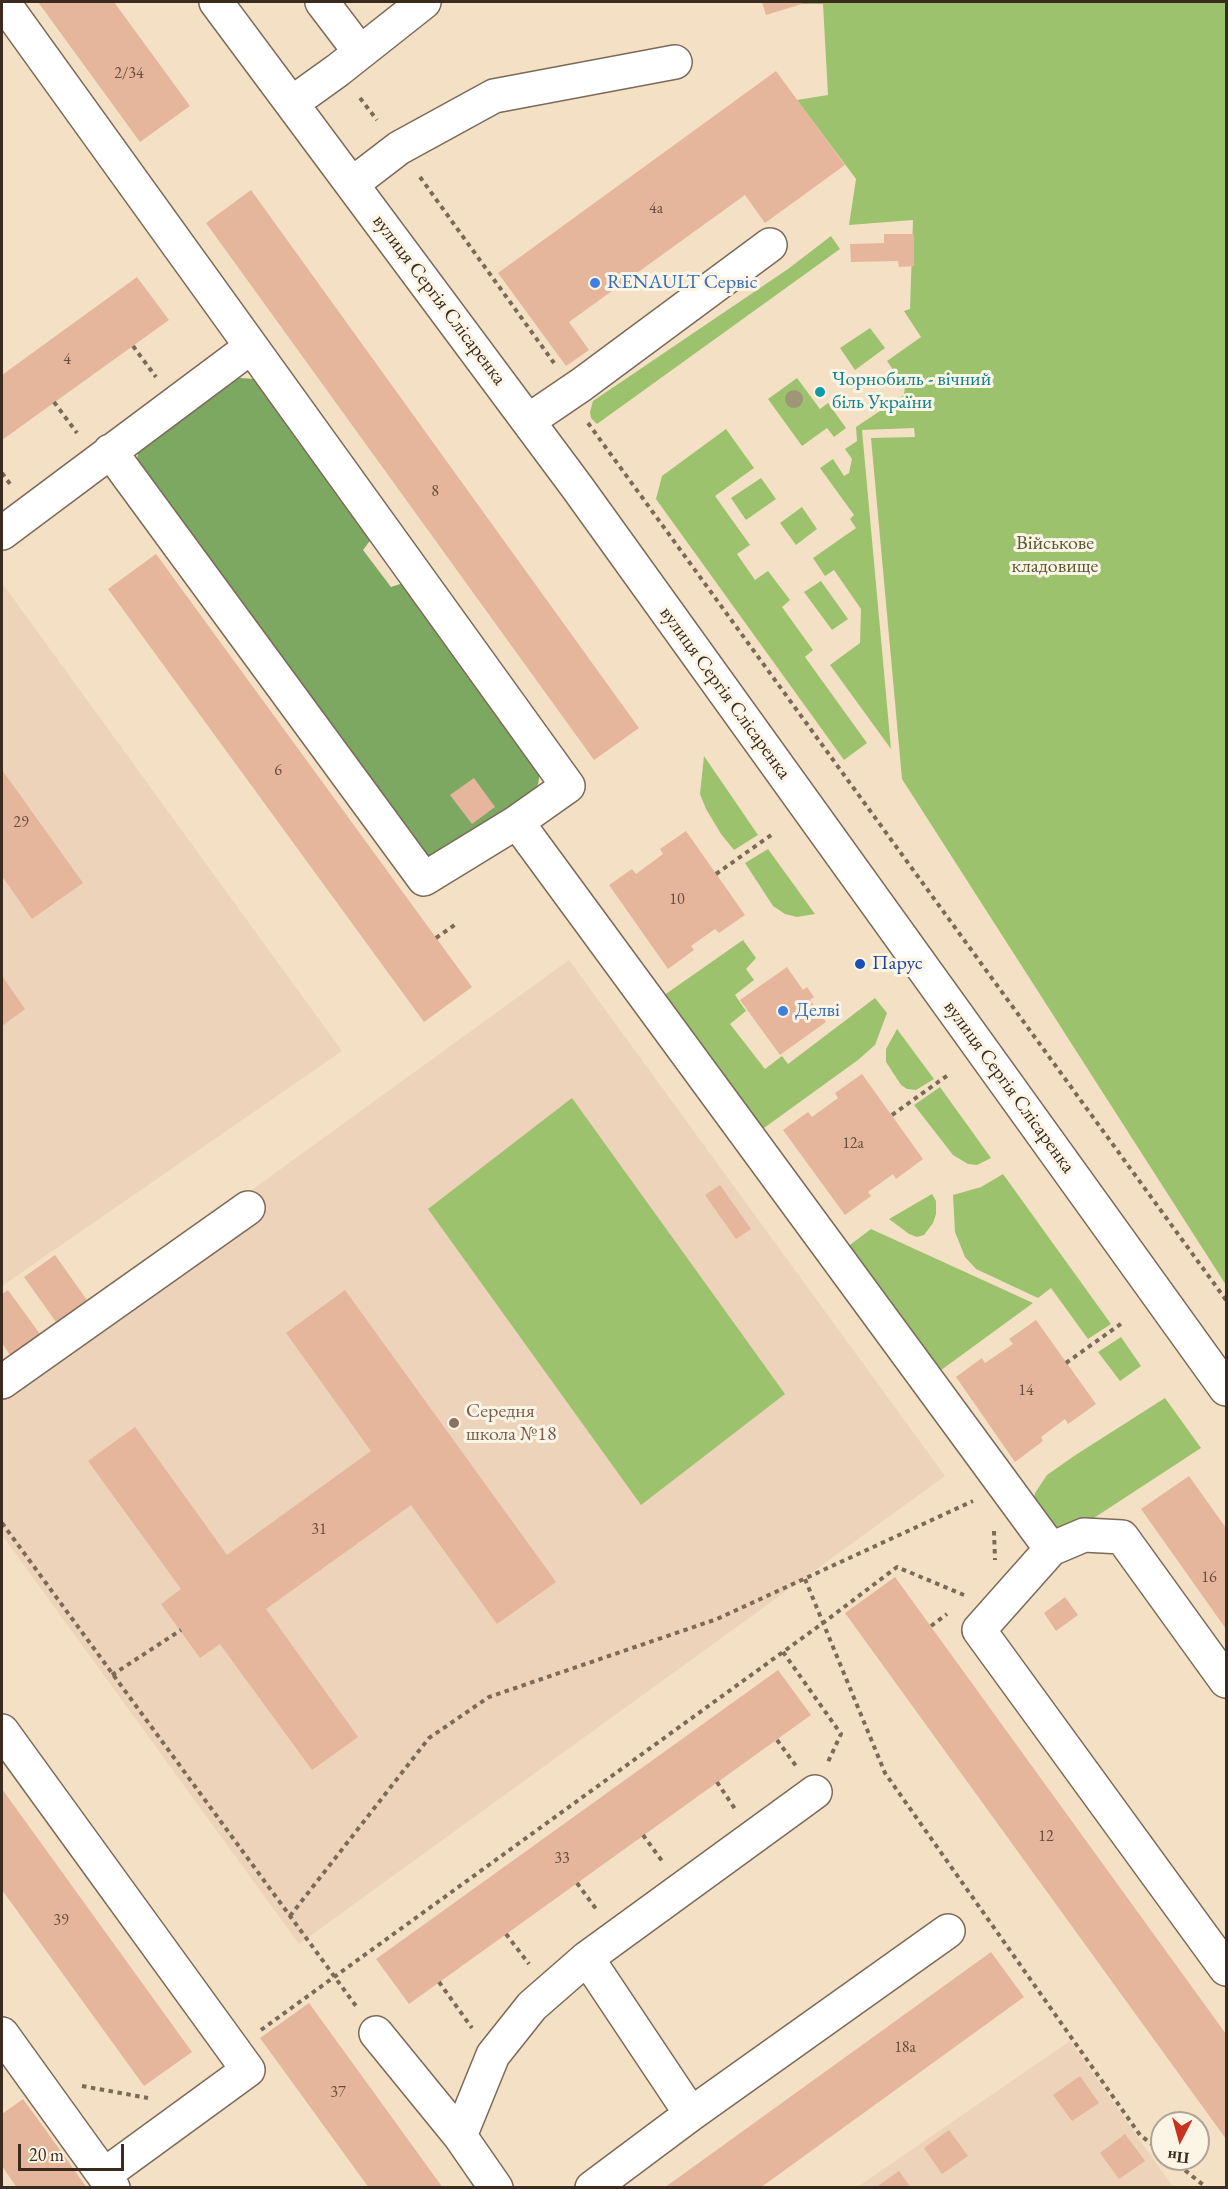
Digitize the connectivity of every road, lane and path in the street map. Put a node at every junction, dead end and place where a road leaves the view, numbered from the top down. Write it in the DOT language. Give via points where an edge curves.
graph roads {
  1 [pos="3,2"];
  2 [pos="216,2"];
  3 [pos="322,2"];
  4 [pos="424,2"];
  5 [pos="349,61"];
  6 [pos="675,62"];
  7 [pos="292,103"];
  8 [pos="399,148"];
  9 [pos="352,184"];
  10 [pos="770,245"];
  11 [pos="251,347"];
  12 [pos="570,392"];
  13 [pos="528,421"];
  14 [pos="110,451"];
  15 [pos="2,533"];
  16 [pos="517,822"];
  17 [pos="774,833"];
  18 [pos="716,874"];
  19 [pos="456,924"];
  20 [pos="436,938"];
  21 [pos="948,1075"];
  22 [pos="892,1115"];
  23 [pos="248,1208"];
  24 [pos="1227,1300"];
  25 [pos="1122,1323"];
  26 [pos="1066,1363"];
  27 [pos="2,1382"];
  28 [pos="1227,1389"];
  29 [pos="999,1489"];
  30 [pos="2,1522"];
  31 [pos="1051,1549"];
  32 [pos="805,1579"];
  33 [pos="997,1609"];
  34 [pos="823,1623"];
  35 [pos="181,1630"];
  36 [pos="783,1652"];
  37 [pos="112,1675"];
  38 [pos="1227,1681"];
  39 [pos="2,1731"];
  40 [pos="815,1792"];
  41 [pos="290,1916"];
  42 [pos="948,1931"];
  43 [pos="587,1958"];
  44 [pos="1227,1969"];
  45 [pos="335,1977"];
  46 [pos="439,1982"];
  47 [pos="376,2032"];
  48 [pos="2,2034"];
  49 [pos="233,2050"];
  50 [pos="493,2055"];
  51 [pos="32,2076"];
  52 [pos="196,2107"];
  53 [pos="691,2114"];
  54 [pos="460,2136"];
  55 [pos="1150,2143"];
  56 [pos="1186,2171"];
  57 [pos="109,2181"];
  58 [pos="496,2187"];
  59 [pos="592,2187"];
  60 [pos="1207,2187"];
  1 -- 11 [label="street"];
  2 -- 7 [label="street, вулиця Сергія Слісаренка"];
  3 -- 5 [label="street"];
  4 -- 5 [label="street"];
  5 -- 7 [label="street"];
  5 -- 8 [label="path"];
  6 -- 8 [label="street" via="494,96"];
  7 -- 9 [label="street, вулиця Сергія Слісаренка"];
  8 -- 9 [label="street"];
  8 -- 12 [label="path"];
  9 -- 13 [label="street, вулиця Сергія Слісаренка"];
  10 -- 12 [label="street"];
  11 -- 14 [label="street"];
  11 -- 16 [label="street" via="568,786"];
  12 -- 13 [label="street"];
  12 -- 24 [label="path"];
  13 -- 28 [label="street, вулиця Сергія Слісаренка"];
  14 -- 15 [label="street"];
  14 -- 16 [label="street" via="424,879"];
  16 -- 29 [label="street"];
  17 -- 18 [label="path"];
  19 -- 20 [label="path"];
  21 -- 22 [label="path"];
  23 -- 27 [label="street"];
  25 -- 26 [label="path"];
  29 -- 31 [label="street"];
  29 -- 32 [label="path"];
  29 -- 33 [label="path"];
  30 -- 37 [label="path"];
  31 -- 33 [label="street"];
  31 -- 38 [label="street" via="1084,1535 1122,1538"];
  32 -- 34 [label="path"];
  32 -- 41 [label="path" via="717,1619 489,1697 429,1738"];
  33 -- 34 [label="path" via="897,1567"];
  33 -- 44 [label="street" via="979,1630"];
  34 -- 36 [label="path"];
  34 -- 55 [label="path" via="885,1773 1140,2135"];
  35 -- 37 [label="path"];
  36 -- 40 [label="path" via="841,1734"];
  36 -- 45 [label="path"];
  37 -- 41 [label="path"];
  39 -- 49 [label="street"];
  40 -- 43 [label="street"];
  41 -- 45 [label="path"];
  42 -- 53 [label="street"];
  43 -- 50 [label="street" via="532,2006"];
  43 -- 53 [label="street"];
  45 -- 47 [label="path"];
  45 -- 49 [label="path"];
  46 -- 50 [label="path"];
  47 -- 54 [label="street"];
  48 -- 51 [label="street"];
  49 -- 52 [label="street" via="248,2070"];
  50 -- 54 [label="street"];
  51 -- 52 [label="path"];
  51 -- 57 [label="street"];
  52 -- 57 [label="street"];
  53 -- 59 [label="street"];
  54 -- 58 [label="street"];
  56 -- 60 [label="path"];
}
